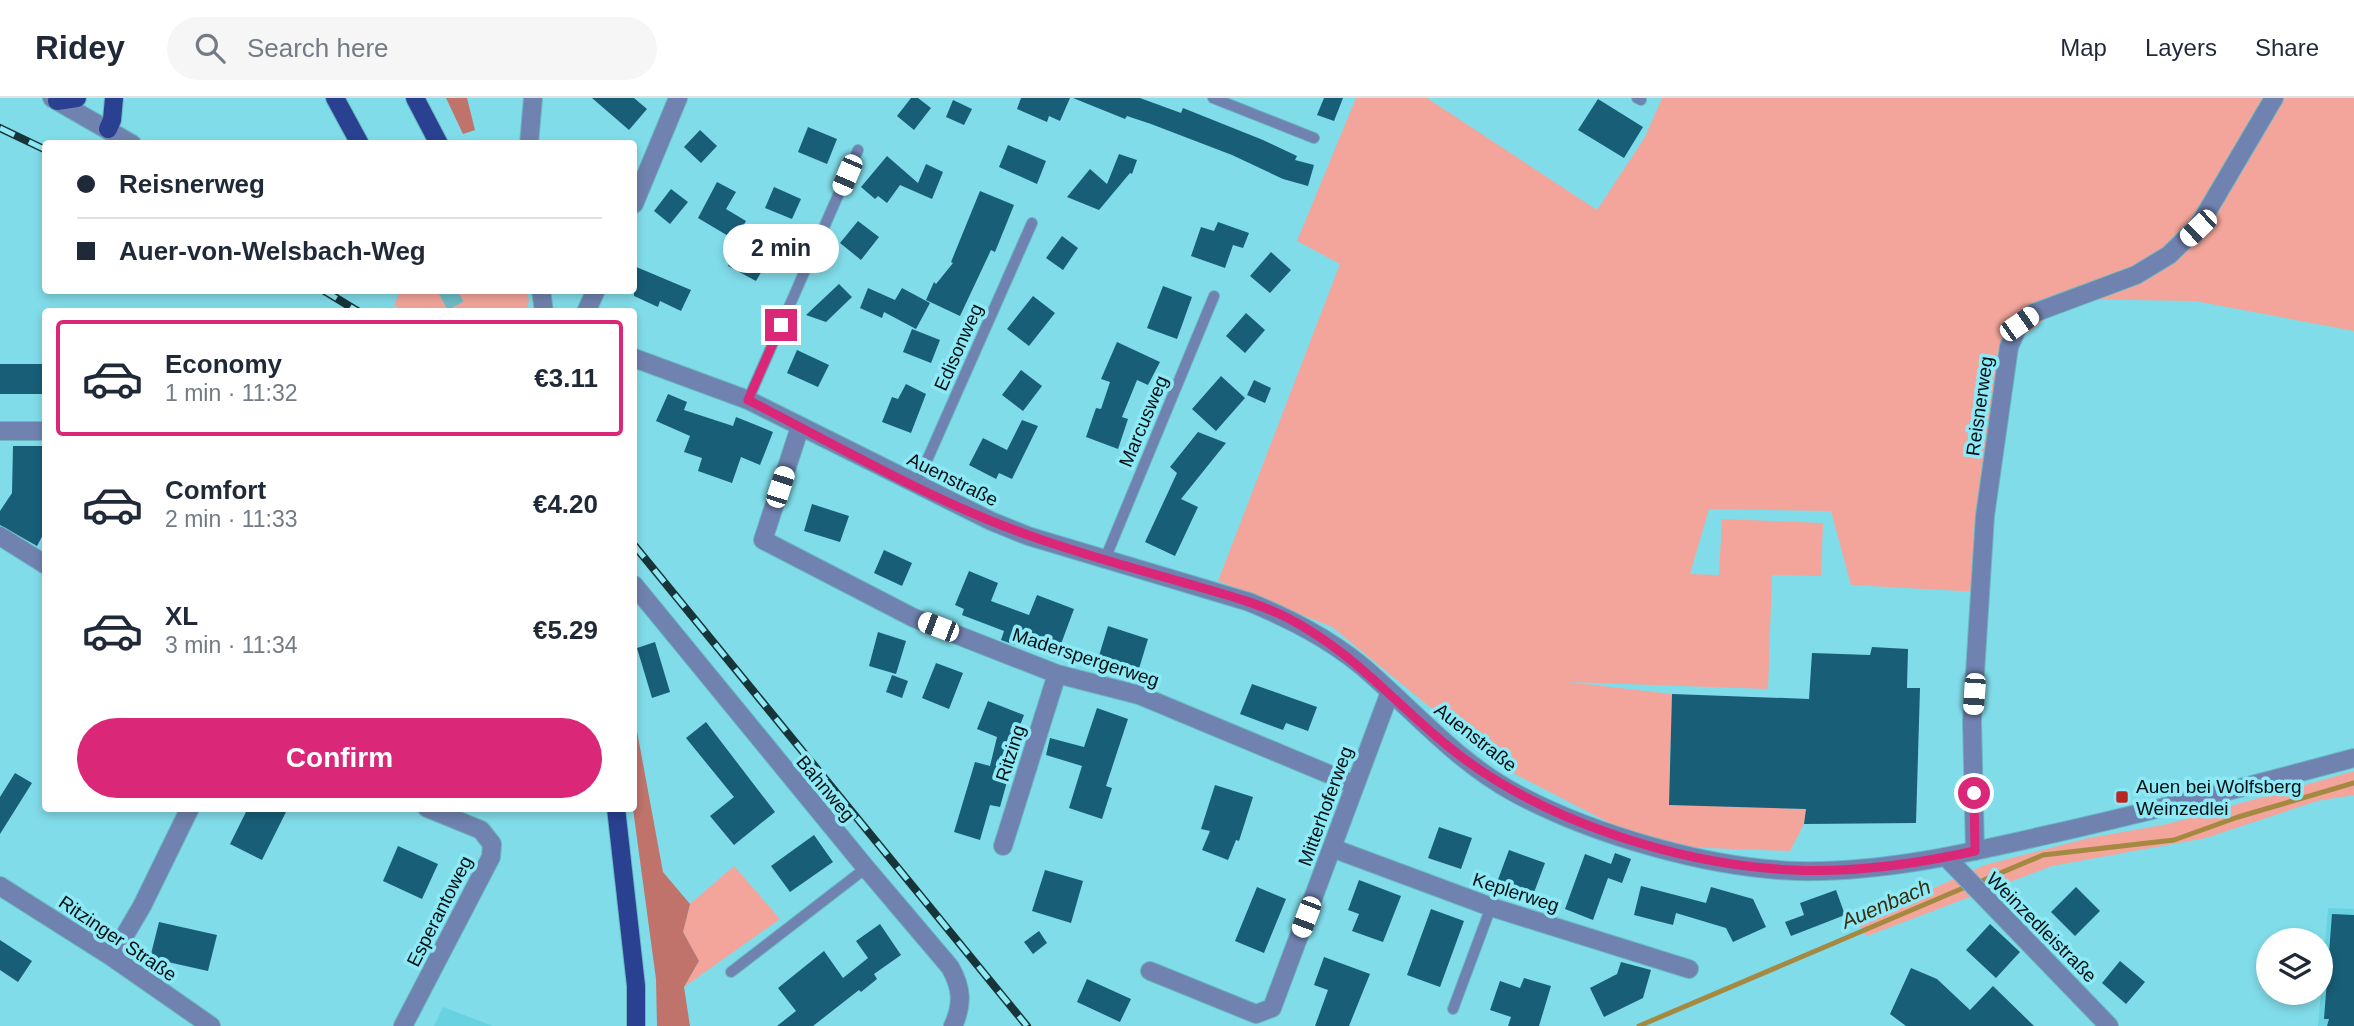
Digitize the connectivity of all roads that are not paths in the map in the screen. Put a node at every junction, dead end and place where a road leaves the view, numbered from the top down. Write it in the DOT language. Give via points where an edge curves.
graph roads {
  1 [pos="77,98"];
  2 [pos="114,98"];
  3 [pos="415,98"];
  4 [pos="533,98"];
  5 [pos="678,98"];
  6 [pos="1213,98"];
  7 [pos="2274,98"];
  8 [pos="54,99"];
  9 [pos="334,101"];
  10 [pos="108,129"];
  11 [pos="1314,138"];
  12 [pos="126,140"];
  13 [pos="358,140"];
  14 [pos="437,140"];
  15 [pos="529,140"];
  16 [pos="858,150"];
  17 [pos="637,197"];
  18 [pos="1032,223"];
  19 [pos="1214,296"];
  20 [pos="637,359"];
  21 [pos="748,400"];
  22 [pos="800,427"];
  23 [pos="0,431"];
  24 [pos="42,431"];
  25 [pos="916,485"];
  26 [pos="0,536"];
  27 [pos="1105,559"];
  28 [pos="42,562"];
  29 [pos="637,589"];
  30 [pos="1057,674"];
  31 [pos="1390,692"];
  32 [pos="2354,758"];
  33 [pos="1355,785"];
  34 [pos="188,812"];
  35 [pos="437,812"];
  36 [pos="616,812"];
  37 [pos="1003,846"];
  38 [pos="1332,848"];
  39 [pos="1975,851"];
  40 [pos="1946,857"];
  41 [pos="866,869"];
  42 [pos="0,886"];
  43 [pos="1491,906"];
  44 [pos="112,957"];
  45 [pos="1689,968"];
  46 [pos="1150,971"];
  47 [pos="731,972"];
  48 [pos="1453,1009"];
  49 [pos="211,1026"];
  50 [pos="404,1026"];
  51 [pos="636,1026"];
  52 [pos="953,1026"];
  53 [pos="2109,1026"];
  1 -- 8 [label="main road"];
  2 -- 10 [label="main road"];
  3 -- 14 [label="main road"];
  4 -- 15 [label="street"];
  5 -- 17 [label="street"];
  6 -- 11 [label="lane"];
  7 -- 39 [label="street, Reisnerweg" via="2198,228 2169,255 2136,275 2034,313 2019,324 2009,347 1983,541 1972,720"];
  8 -- 10 [label="street"];
  9 -- 13 [label="main road"];
  10 -- 12 [label="street"];
  16 -- 21 [label="lane"];
  18 -- 25 [label="lane, Edisonweg"];
  19 -- 27 [label="lane, Marcusweg"];
  20 -- 21 [label="street, Auenstraße"];
  21 -- 22 [label="street, Auenstraße"];
  22 -- 25 [label="street, Auenstraße"];
  22 -- 30 [label="street, Maderspergerweg" via="763,540 914,618"];
  23 -- 24 [label="street"];
  25 -- 27 [label="street, Auenstraße" via="1016,531"];
  26 -- 28 [label="street"];
  27 -- 31 [label="street, Auenstraße" via="1284,616 1336,646"];
  29 -- 41 [label="street, Bahnweg"];
  30 -- 33 [label="street, Maderspergerweg" via="1139,695"];
  30 -- 37 [label="street, Ritzing"];
  31 -- 33 [label="street, Mitterhoferweg"];
  31 -- 40 [label="street, Auenstraße" via="1447,747 1513,792 1614,834 1702,859 1795,871 1869,868"];
  32 -- 39 [label="street, Auenstraße"];
  33 -- 38 [label="street, Mitterhoferweg"];
  34 -- 44 [label="street"];
  35 -- 50 [label="street, Esperantoweg" via="481,830 492,844 491,857"];
  36 -- 51 [label="main road" via="636,985"];
  38 -- 43 [label="street, Keplerweg"];
  38 -- 46 [label="street, Mitterhoferweg" via="1272,1008 1256,1014"];
  39 -- 40 [label="street, Auenstraße"];
  40 -- 53 [label="street, Weinzedleistraße"];
  41 -- 47 [label="lane"];
  41 -- 52 [label="street, Bahnweg" via="959,982 961,998"];
  42 -- 44 [label="street, Ritzinger Straße"];
  43 -- 45 [label="street, Keplerweg"];
  43 -- 48 [label="lane"];
  44 -- 49 [label="street, Ritzinger Straße"];
}
